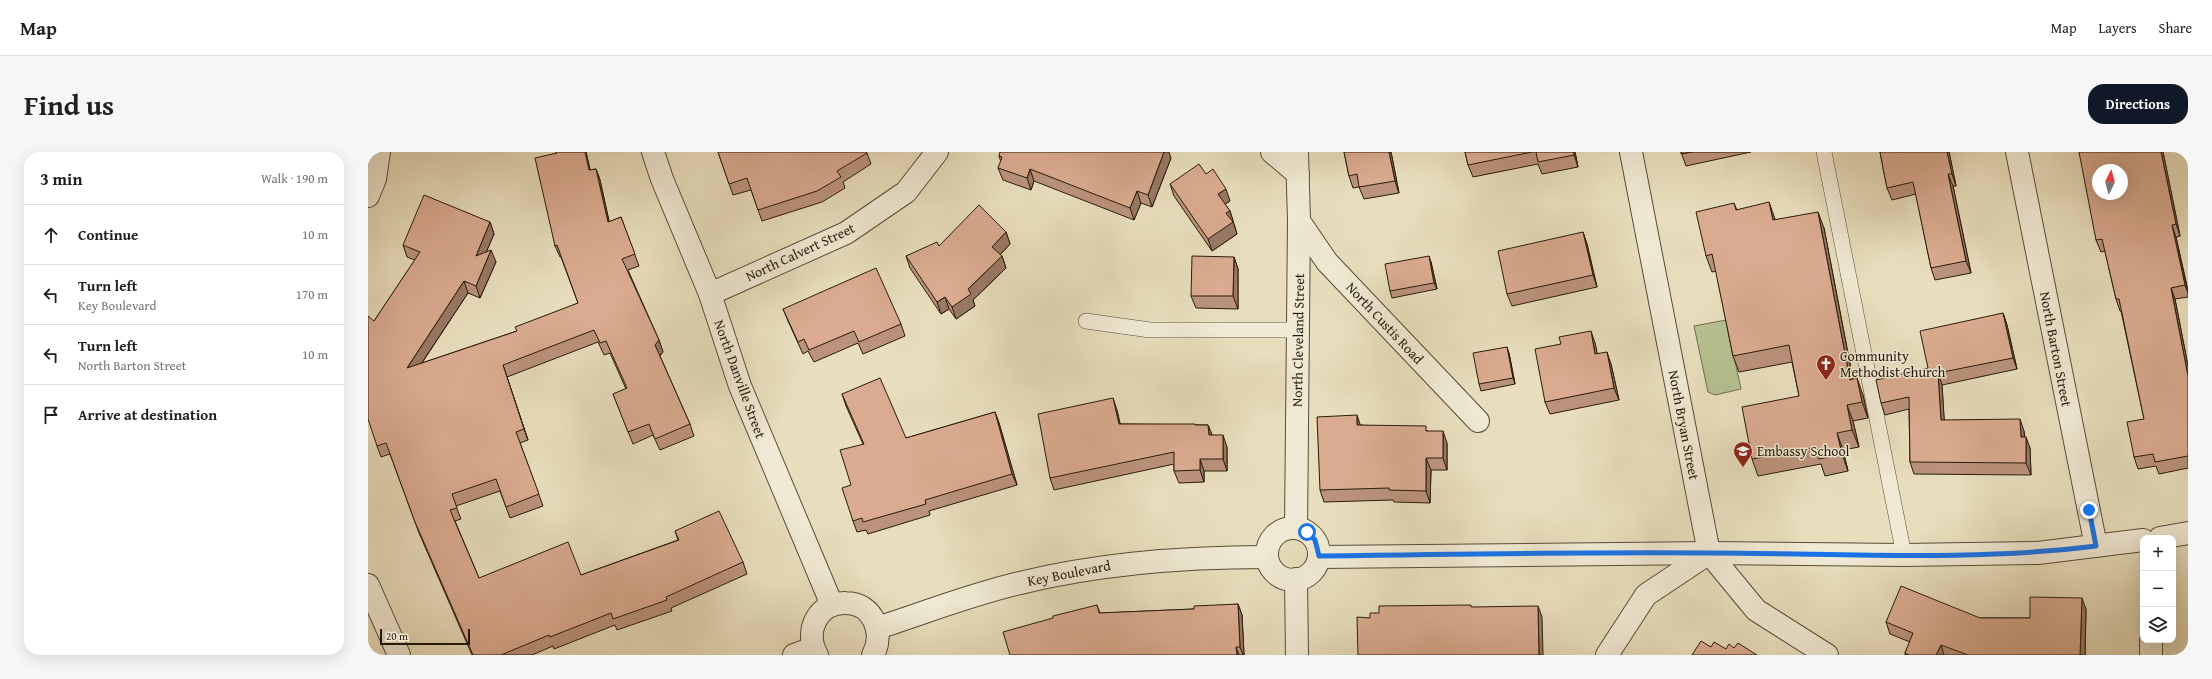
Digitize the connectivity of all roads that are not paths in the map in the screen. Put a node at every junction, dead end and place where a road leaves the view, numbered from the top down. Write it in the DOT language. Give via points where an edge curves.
graph roads {
  1 [pos="379,152"];
  2 [pos="653,152"];
  3 [pos="937,152"];
  4 [pos="1272,152"];
  5 [pos="1297,152"];
  6 [pos="1631,152"];
  7 [pos="1824,152"];
  8 [pos="2017,152"];
  9 [pos="1298,174"];
  10 [pos="368,196"];
  11 [pos="1299,222"];
  12 [pos="710,294"];
  13 [pos="1086,322"];
  14 [pos="1297,330"];
  15 [pos="1478,421"];
  16 [pos="1296,528"];
  17 [pos="2188,533"];
  18 [pos="2176,535"];
  19 [pos="2140,540"];
  20 [pos="2096,546"];
  21 [pos="1709,553"];
  22 [pos="1904,555"];
  23 [pos="1319,556"];
  24 [pos="1267,557"];
  25 [pos="1296,579"];
  26 [pos="368,585"];
  27 [pos="832,605"];
  28 [pos="877,628"];
  29 [pos="2151,643"];
  30 [pos="808,653"];
  31 [pos="398,655"];
  32 [pos="873,655"];
  33 [pos="1297,655"];
  34 [pos="1607,655"];
  35 [pos="1827,655"];
  36 [pos="2151,655"];
  1 -- 10 [label="street" via="375,179"];
  2 -- 12 [label="street, North Danville Street"];
  3 -- 12 [label="street, North Calvert Street" via="906,192 846,233"];
  4 -- 9 [label="street"];
  5 -- 9 [label="street, North Cleveland Street"];
  6 -- 21 [label="street, North Bryan Street"];
  7 -- 22 [label="lane"];
  8 -- 20 [label="street, North Barton Street"];
  9 -- 11 [label="street, North Cleveland Street"];
  11 -- 14 [label="street, North Cleveland Street"];
  11 -- 15 [label="street, North Custis Road" via="1327,262"];
  12 -- 27 [label="street, North Danville Street" via="740,386"];
  13 -- 14 [label="lane" via="1150,330"];
  14 -- 16 [label="street, North Cleveland Street"];
  16 -- 23 [label="street" via="1307,532 1315,540"];
  16 -- 24 [label="street" via="1277,533 1269,544"];
  17 -- 18 [label="street"];
  19 -- 20 [label="street"];
  20 -- 22 [label="street" via="2038,552"];
  21 -- 22 [label="street"];
  21 -- 23 [label="street"];
  21 -- 34 [label="street" via="1646,595"];
  21 -- 35 [label="street" via="1756,610"];
  23 -- 25 [label="street" via="1312,572"];
  24 -- 25 [label="street" via="1271,568 1279,576"];
  24 -- 28 [label="street, Key Boulevard" via="1146,561 1063,573 1018,583"];
  25 -- 33 [label="street"];
  26 -- 31 [label="street"];
  27 -- 28 [label="street" via="846,602 860,606 871,615"];
  27 -- 30 [label="street" via="820,613 812,626"];
  28 -- 32 [label="street" via="878,642"];
  29 -- 36 [label="street"];
}
